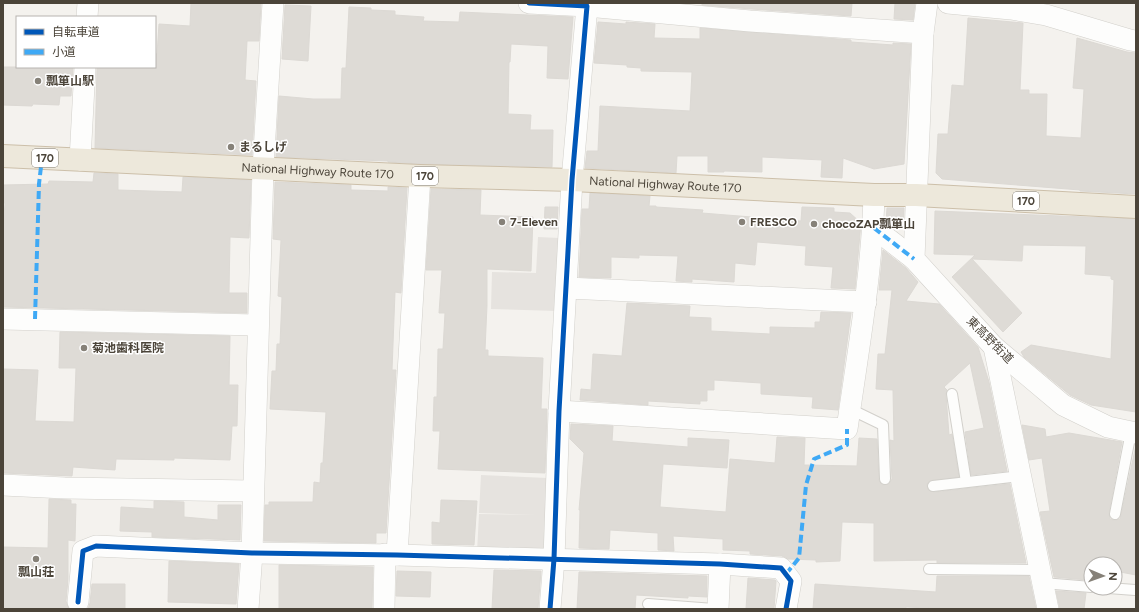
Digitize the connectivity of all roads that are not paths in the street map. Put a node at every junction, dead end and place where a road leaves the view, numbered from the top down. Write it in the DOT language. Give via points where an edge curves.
graph roads {
  1 [pos="88,3"];
  2 [pos="273,3"];
  3 [pos="529,3"];
  4 [pos="928,3"];
  5 [pos="948,3"];
  6 [pos="587,5"];
  7 [pos="751,12"];
  8 [pos="87,16"];
  9 [pos="923,33"];
  10 [pos="1136,41"];
  11 [pos="85,68"];
  12 [pos="3,156"];
  13 [pos="80,160"];
  14 [pos="263,168"];
  15 [pos="420,176"];
  16 [pos="572,180"];
  17 [pos="916,194"];
  18 [pos="874,195"];
  19 [pos="1136,207"];
  20 [pos="874,228"];
  21 [pos="914,259"];
  22 [pos="567,288"];
  23 [pos="866,302"];
  24 [pos="3,319"];
  25 [pos="257,325"];
  26 [pos="994,347"];
  27 [pos="952,394"];
  28 [pos="850,410"];
  29 [pos="559,411"];
  30 [pos="1134,433"];
  31 [pos="1021,476"];
  32 [pos="885,479"];
  33 [pos="966,482"];
  34 [pos="3,485"];
  35 [pos="933,486"];
  36 [pos="252,491"];
  37 [pos="1115,514"];
  38 [pos="252,553"];
  39 [pos="391,554"];
  40 [pos="554,560"];
  41 [pos="720,564"];
  42 [pos="929,569"];
  43 [pos="1042,576"];
  44 [pos="1083,585"];
  45 [pos="1123,589"];
  46 [pos="1135,590"];
  47 [pos="78,602"];
  48 [pos="648,604"];
  49 [pos="248,609"];
  50 [pos="384,609"];
  51 [pos="550,609"];
  52 [pos="714,609"];
  53 [pos="718,609"];
  54 [pos="786,609"];
  55 [pos="1048,609"];
  1 -- 8 [label="street"];
  2 -- 14 [label="street"];
  3 -- 6 [label="street"];
  4 -- 9 [label="street"];
  5 -- 10 [label="street" via="1046,15"];
  6 -- 7 [label="street"];
  6 -- 16 [label="street"];
  7 -- 9 [label="street"];
  9 -- 17 [label="street"];
  11 -- 13 [label="street"];
  12 -- 13 [label="highway, National Highway Route 170 / 170"];
  13 -- 14 [label="highway, National Highway Route 170 / 170"];
  14 -- 15 [label="highway, National Highway Route 170 / 170"];
  14 -- 25 [label="street"];
  15 -- 16 [label="highway, National Highway Route 170 / 170"];
  15 -- 39 [label="street"];
  16 -- 18 [label="highway, National Highway Route 170 / 170"];
  16 -- 22 [label="street"];
  17 -- 18 [label="highway, National Highway Route 170 / 170"];
  17 -- 19 [label="highway, National Highway Route 170 / 170"];
  17 -- 21 [label="street"];
  18 -- 20 [label="street"];
  20 -- 21 [label="street, 東高野街道"];
  20 -- 23 [label="street"];
  21 -- 26 [label="street, 東高野街道"];
  22 -- 23 [label="street"];
  22 -- 29 [label="street"];
  23 -- 28 [label="street"];
  24 -- 25 [label="street"];
  25 -- 36 [label="street"];
  26 -- 30 [label="street, 東高野街道" via="1063,405 1108,427"];
  26 -- 31 [label="street"];
  27 -- 33 [label="lane"];
  28 -- 29 [label="street" via="847,429"];
  28 -- 32 [label="lane" via="883,425"];
  29 -- 40 [label="street"];
  30 -- 37 [label="lane"];
  31 -- 33 [label="lane"];
  31 -- 43 [label="street"];
  33 -- 35 [label="lane"];
  34 -- 36 [label="street"];
  36 -- 38 [label="street"];
  38 -- 39 [label="street"];
  38 -- 47 [label="street" via="96,546 82,551"];
  38 -- 49 [label="street"];
  39 -- 40 [label="street"];
  39 -- 50 [label="street"];
  40 -- 41 [label="street"];
  40 -- 51 [label="street"];
  41 -- 53 [label="street"];
  41 -- 54 [label="street" via="781,568 791,581"];
  42 -- 43 [label="lane"];
  43 -- 44 [label="lane"];
  43 -- 55 [label="street"];
  45 -- 46 [label="lane"];
  48 -- 52 [label="lane"];
}
